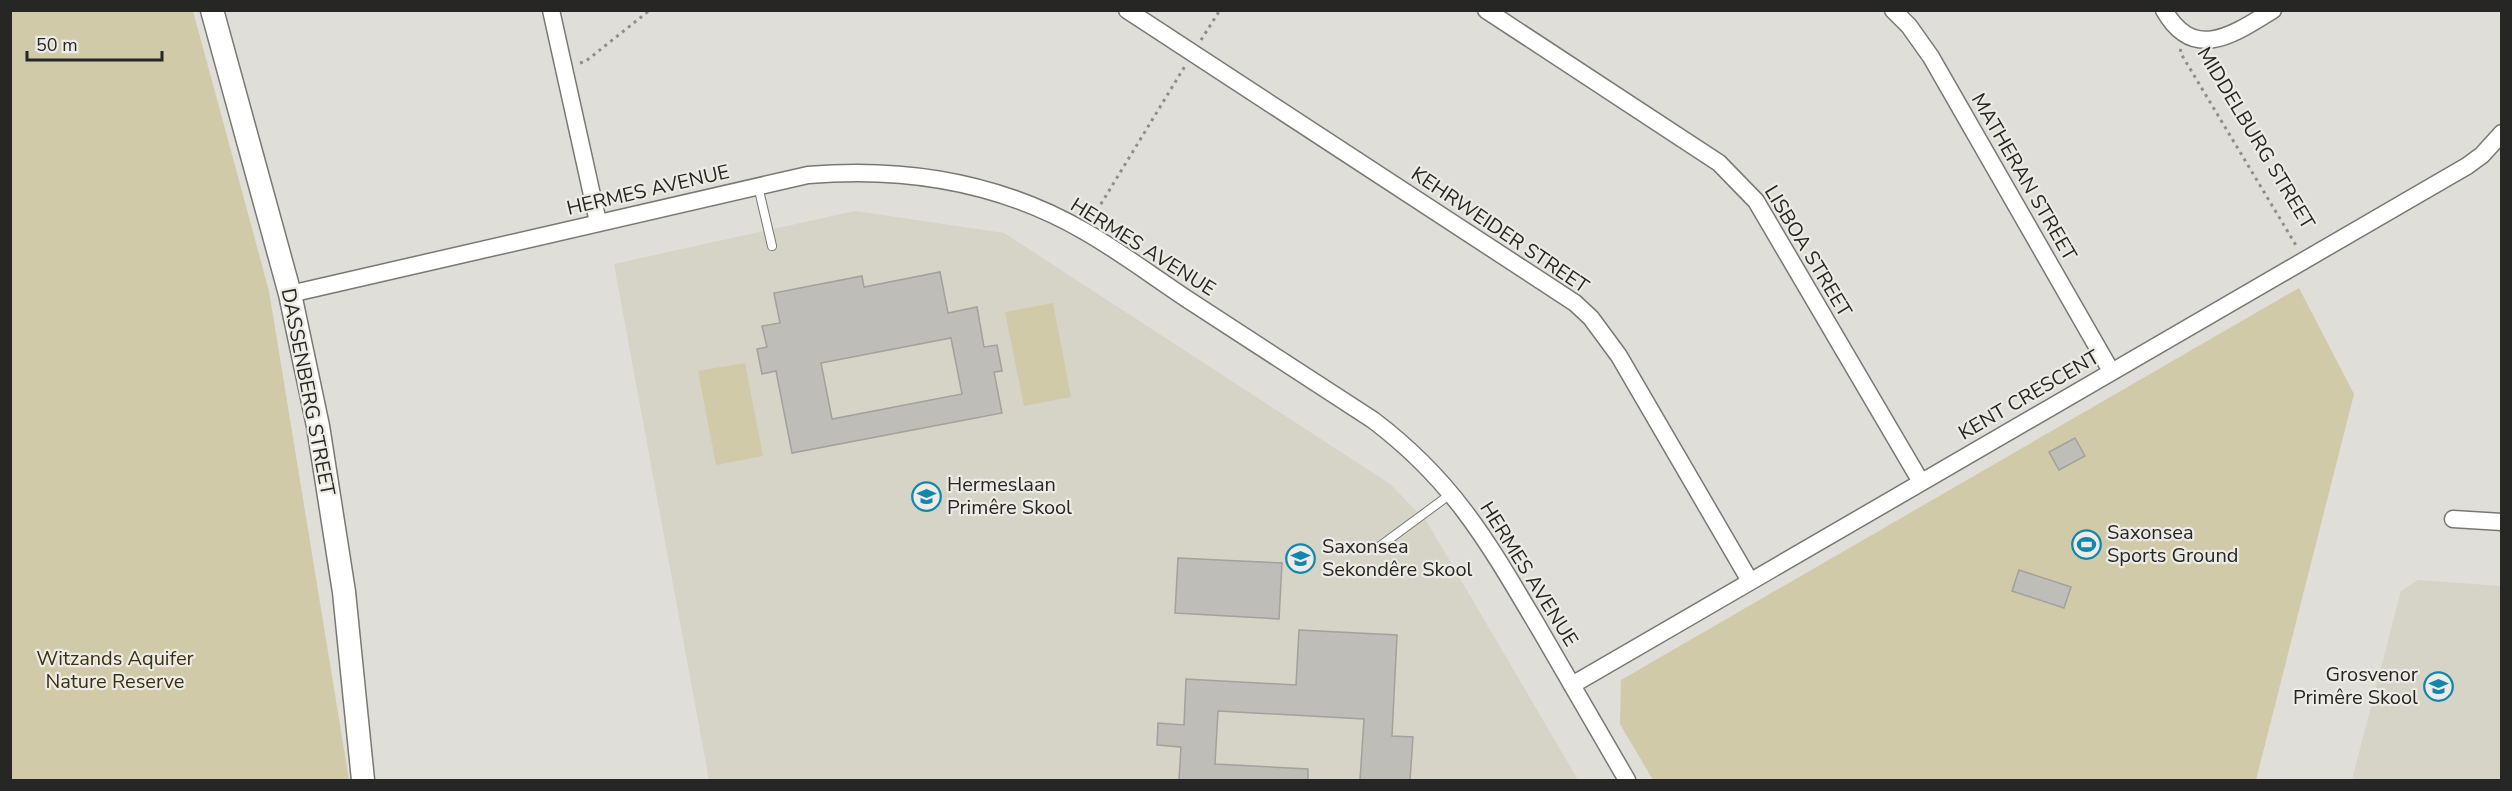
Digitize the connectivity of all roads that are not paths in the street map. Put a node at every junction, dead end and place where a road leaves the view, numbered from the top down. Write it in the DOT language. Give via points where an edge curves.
graph roads {
  1 [pos="212,10"];
  2 [pos="551,10"];
  3 [pos="1127,10"];
  4 [pos="1486,10"];
  5 [pos="1893,10"];
  6 [pos="2164,10"];
  7 [pos="2273,10"];
  8 [pos="2502,133"];
  9 [pos="758,186"];
  10 [pos="598,222"];
  11 [pos="772,246"];
  12 [pos="290,294"];
  13 [pos="2111,371"];
  14 [pos="1921,482"];
  15 [pos="1452,493"];
  16 [pos="2453,519"];
  17 [pos="2502,522"];
  18 [pos="1376,549"];
  19 [pos="1750,581"];
  20 [pos="1572,685"];
  21 [pos="363,780"];
  22 [pos="1627,780"];
  1 -- 12 [label="main road, DASSENBERG STREET"];
  2 -- 10 [label="street"];
  3 -- 19 [label="street, KEHRWEIDER STREET" via="1575,303 1619,356"];
  4 -- 14 [label="street, LISBOA STREET" via="1719,163 1738,180 1756,201"];
  5 -- 13 [label="street, MATHERAN STREET" via="1931,57"];
  6 -- 7 [label="street, MIDDELBURG STREET" via="2187,37 2217,39 2230,36"];
  8 -- 13 [label="street, KENT CRESCENT" via="2467,166"];
  9 -- 10 [label="street, HERMES AVENUE"];
  9 -- 11 [label="lane"];
  9 -- 15 [label="street, HERMES AVENUE" via="808,175 879,172 960,183 1018,201 1084,231 1373,420 1415,454"];
  10 -- 12 [label="street, HERMES AVENUE"];
  12 -- 21 [label="main road, DASSENBERG STREET" via="318,426 344,592"];
  13 -- 14 [label="street, KENT CRESCENT"];
  14 -- 19 [label="street, KENT CRESCENT"];
  15 -- 18 [label="lane"];
  15 -- 20 [label="street, HERMES AVENUE" via="1489,543"];
  16 -- 17 [label="street"];
  19 -- 20 [label="street, KENT CRESCENT"];
  20 -- 22 [label="street, HERMES AVENUE"];
}
